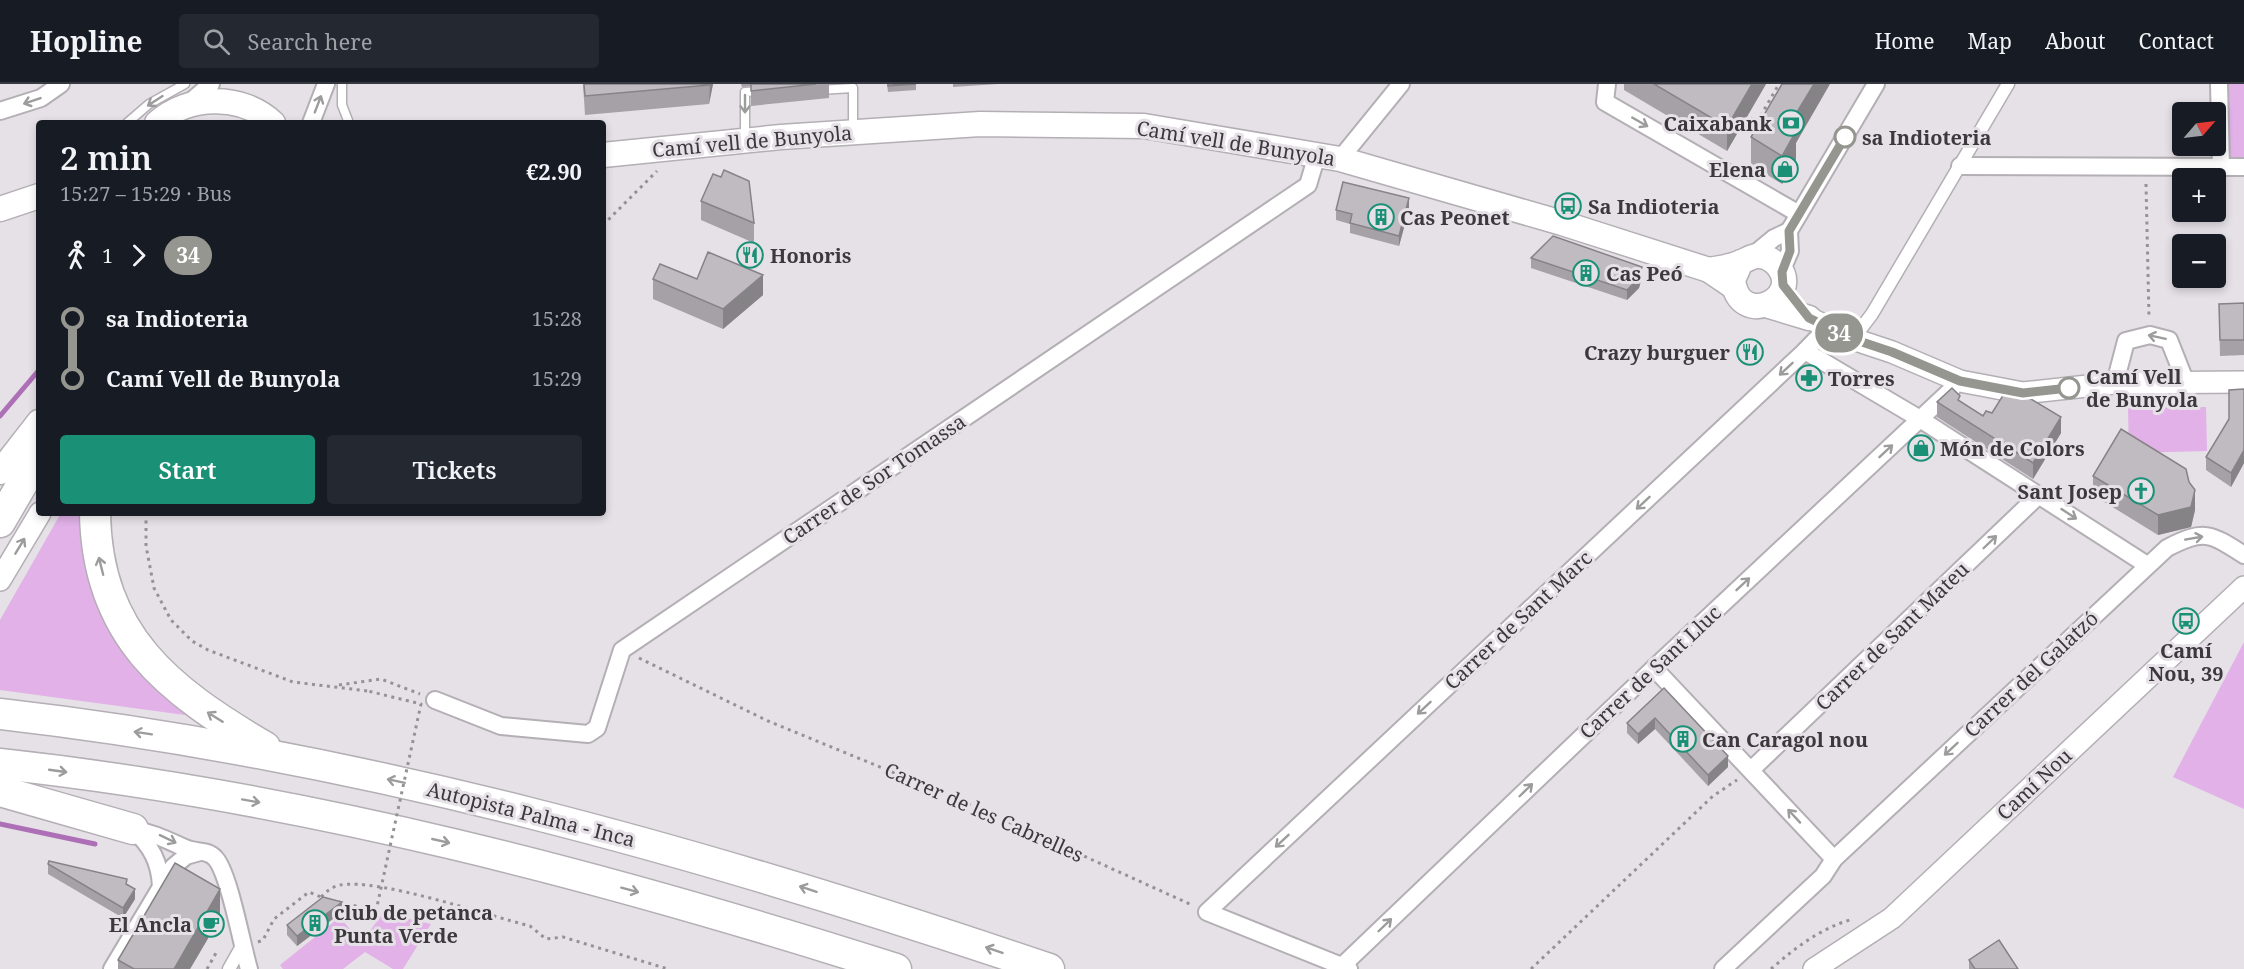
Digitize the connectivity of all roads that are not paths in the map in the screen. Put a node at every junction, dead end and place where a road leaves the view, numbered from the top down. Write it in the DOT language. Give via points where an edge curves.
graph roads {
  1 [pos="61,84"];
  2 [pos="211,84"];
  3 [pos="326,84"];
  4 [pos="342,84"];
  5 [pos="1401,84"];
  6 [pos="1607,84"];
  7 [pos="1876,84"];
  8 [pos="2008,84"];
  9 [pos="2220,84"];
  10 [pos="853,86"];
  11 [pos="805,90"];
  12 [pos="769,91"];
  13 [pos="185,95"];
  14 [pos="0,111"];
  15 [pos="130,120"];
  16 [pos="160,120"];
  17 [pos="269,120"];
  18 [pos="312,120"];
  19 [pos="348,120"];
  20 [pos="853,133"];
  21 [pos="745,141"];
  22 [pos="606,155"];
  23 [pos="1328,157"];
  24 [pos="1960,166"];
  25 [pos="2222,167"];
  26 [pos="2244,167"];
  27 [pos="36,203"];
  28 [pos="0,210"];
  29 [pos="1799,214"];
  30 [pos="1789,231"];
  31 [pos="1746,260"];
  32 [pos="1709,270"];
  33 [pos="1782,278"];
  34 [pos="1734,287"];
  35 [pos="1766,305"];
  36 [pos="1818,323"];
  37 [pos="1853,339"];
  38 [pos="1805,351"];
  39 [pos="1960,381"];
  40 [pos="2244,382"];
  41 [pos="2115,383"];
  42 [pos="2187,383"];
  43 [pos="1920,419"];
  44 [pos="36,426"];
  45 [pos="36,449"];
  46 [pos="36,460"];
  47 [pos="0,472"];
  48 [pos="0,484"];
  49 [pos="2039,495"];
  50 [pos="38,516"];
  51 [pos="94,516"];
  52 [pos="0,522"];
  53 [pos="2244,555"];
  54 [pos="2147,566"];
  55 [pos="0,580"];
  56 [pos="2244,587"];
  57 [pos="1654,668"];
  58 [pos="435,700"];
  59 [pos="0,714"];
  60 [pos="283,758"];
  61 [pos="0,764"];
  62 [pos="1751,770"];
  63 [pos="0,791"];
  64 [pos="133,829"];
  65 [pos="201,852"];
  66 [pos="1834,859"];
  67 [pos="161,887"];
  68 [pos="242,946"];
  69 [pos="1346,967"];
  70 [pos="112,969"];
  71 [pos="229,969"];
  72 [pos="249,969"];
  73 [pos="896,969"];
  74 [pos="1049,969"];
  75 [pos="1723,969"];
  76 [pos="1814,969"];
  1 -- 14 [label="street, one-way" via="41,98"];
  2 -- 13 [label="street"];
  18 -- 3 [label="street, one-way"];
  4 -- 19 [label="lane" via="342,105"];
  5 -- 23 [label="street"];
  6 -- 29 [label="street, one-way" via="1605,102"];
  7 -- 29 [label="street"];
  8 -- 24 [label="street"];
  9 -- 25 [label="street"];
  10 -- 11 [label="lane"];
  10 -- 20 [label="lane"];
  12 -- 21 [label="lane, one-way" via="745,92"];
  13 -- 15 [label="lane, one-way" via="149,104"];
  13 -- 16 [label="main road"];
  13 -- 17 [label="main road" via="230,103"];
  20 -- 21 [label="main road, Camí vell de Bunyola"];
  20 -- 23 [label="main road, Camí vell de Bunyola" via="980,124 1144,126"];
  21 -- 22 [label="main road, Camí vell de Bunyola"];
  23 -- 32 [label="main road, Camí vell de Bunyola" via="1562,223"];
  23 -- 58 [label="street, Carrer de Sor Tomassa" via="1308,185 622,650 597,728 588,734 501,726"];
  24 -- 25 [label="street"];
  24 -- 37 [label="street" via="1872,314"];
  25 -- 26 [label="street"];
  27 -- 28 [label="main road"];
  29 -- 30 [label="street"];
  30 -- 31 [label="street"];
  30 -- 33 [label="street" via="1790,251"];
  31 -- 32 [label="main road"];
  31 -- 33 [label="main road" via="1772,260"];
  31 -- 34 [label="main road" via="1734,274"];
  32 -- 34 [label="main road"];
  33 -- 35 [label="main road" via="1778,298"];
  33 -- 36 [label="main road"];
  34 -- 35 [label="main road" via="1742,301"];
  35 -- 36 [label="main road"];
  36 -- 37 [label="street"];
  36 -- 38 [label="street, Carrer de Sant Marc"];
  37 -- 39 [label="street"];
  38 -- 43 [label="street"];
  38 -- 69 [label="street, Carrer de Sant Marc, one-way" via="1207,912"];
  39 -- 41 [label="street" via="2023,393"];
  39 -- 43 [label="street, Carrer de Sant Lluc"];
  40 -- 42 [label="street"];
  41 -- 42 [label="street"];
  42 -- 41 [label="street, one-way" via="2169,340 2150,334 2126,341"];
  43 -- 49 [label="street"];
  57 -- 43 [label="street, Carrer de Sant Lluc, one-way"];
  44 -- 47 [label="main road"];
  45 -- 48 [label="highway"];
  46 -- 52 [label="highway"];
  49 -- 54 [label="street, one-way"];
  62 -- 49 [label="street, Carrer de Sant Mateu, one-way"];
  55 -- 50 [label="street, one-way"];
  60 -- 51 [label="highway, one-way" via="191,700 141,652 122,621 105,580"];
  54 -- 53 [label="street, Carrer del Galatzó, one-way" via="2167,548 2191,536 2214,536"];
  54 -- 66 [label="street, Carrer del Galatzó, one-way"];
  56 -- 76 [label="street, Camí Nou" via="1892,918"];
  57 -- 62 [label="street"];
  69 -- 57 [label="street, Carrer de Sant Lluc, one-way"];
  60 -- 59 [label="highway, Autopista Palma - Inca, one-way" via="183,739"];
  74 -- 60 [label="highway, Autopista Palma - Inca, one-way" via="801,887 673,850 410,784"];
  61 -- 73 [label="highway, one-way" via="201,792 459,845 713,913"];
  66 -- 62 [label="street, one-way"];
  63 -- 64 [label="highway"];
  64 -- 65 [label="street, one-way" via="155,833"];
  64 -- 67 [label="street" via="156,857"];
  65 -- 67 [label="street" via="179,860"];
  65 -- 68 [label="street" via="212,854 220,865"];
  66 -- 75 [label="street" via="1823,876"];
  67 -- 70 [label="street"];
  68 -- 71 [label="street"];
  68 -- 72 [label="street"];
}
